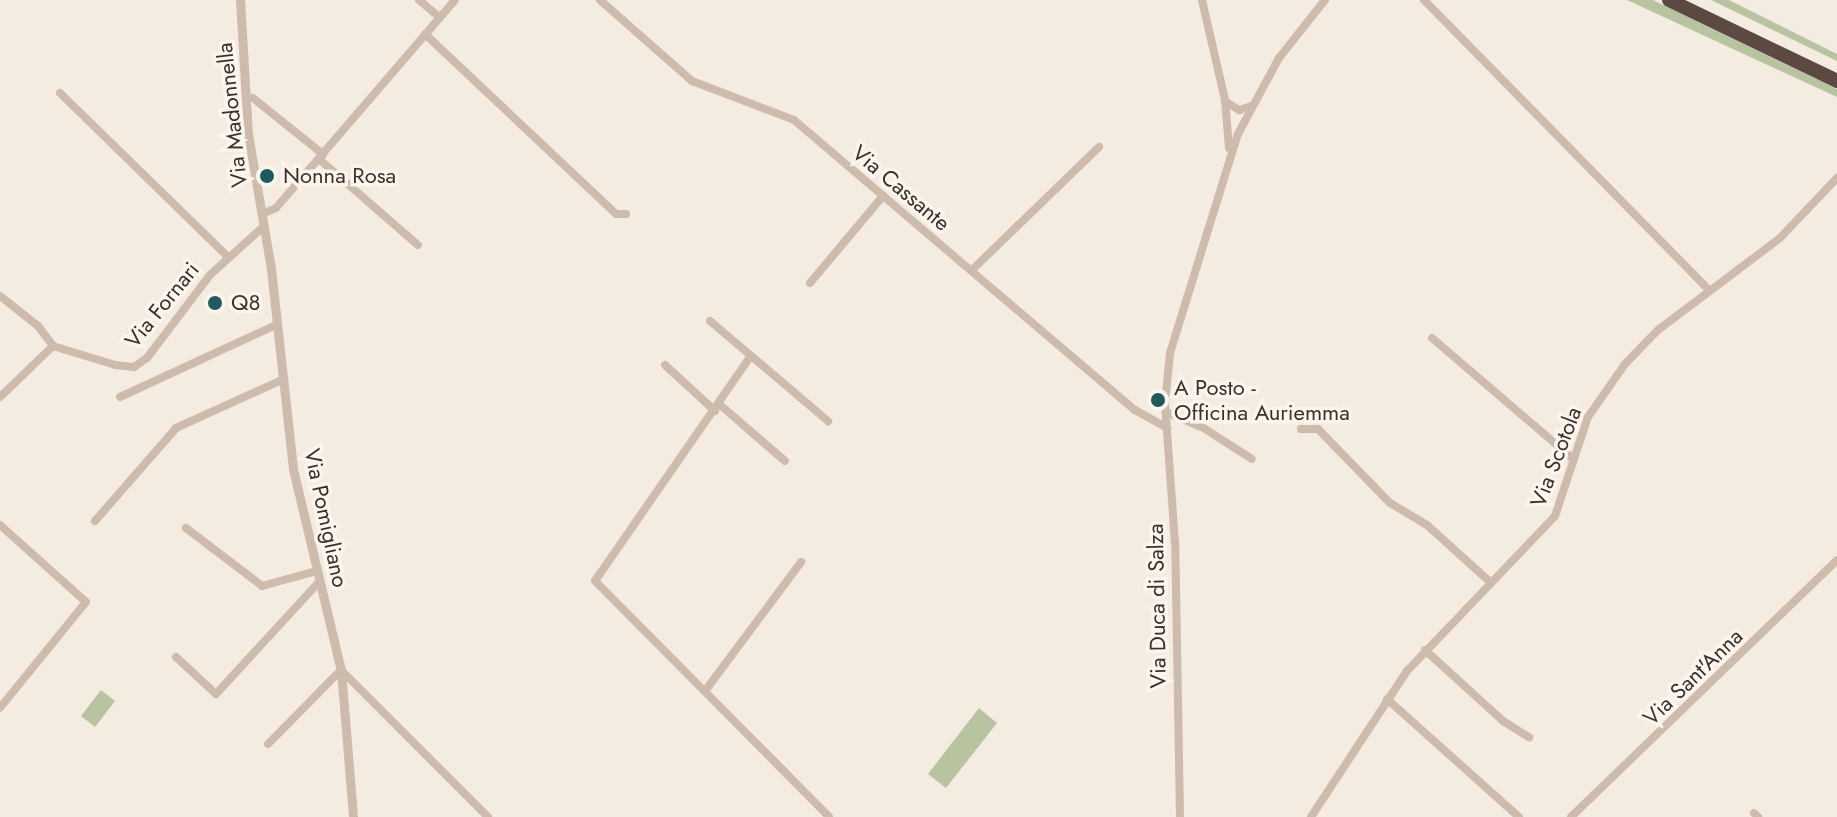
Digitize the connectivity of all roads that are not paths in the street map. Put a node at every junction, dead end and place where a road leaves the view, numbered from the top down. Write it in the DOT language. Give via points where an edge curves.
graph roads {
  1 [pos="240,0"];
  2 [pos="419,0"];
  3 [pos="455,0"];
  4 [pos="600,0"];
  5 [pos="1202,0"];
  6 [pos="1325,0"];
  7 [pos="1424,0"];
  8 [pos="1669,0"];
  9 [pos="1691,0"];
  10 [pos="439,17"];
  11 [pos="425,34"];
  12 [pos="1837,71"];
  13 [pos="1837,81"];
  14 [pos="60,93"];
  15 [pos="253,98"];
  16 [pos="1225,100"];
  17 [pos="1251,106"];
  18 [pos="1099,147"];
  19 [pos="321,156"];
  20 [pos="1229,156"];
  21 [pos="1837,178"];
  22 [pos="883,196"];
  23 [pos="262,214"];
  24 [pos="626,214"];
  25 [pos="264,226"];
  26 [pos="418,245"];
  27 [pos="227,256"];
  28 [pos="972,270"];
  29 [pos="810,283"];
  30 [pos="1709,290"];
  31 [pos="0,296"];
  32 [pos="710,321"];
  33 [pos="278,324"];
  34 [pos="1432,338"];
  35 [pos="53,346"];
  36 [pos="750,357"];
  37 [pos="665,365"];
  38 [pos="284,379"];
  39 [pos="0,397"];
  40 [pos="120,397"];
  41 [pos="717,408"];
  42 [pos="1166,412"];
  43 [pos="828,421"];
  44 [pos="1167,428"];
  45 [pos="1301,429"];
  46 [pos="1252,459"];
  47 [pos="1573,459"];
  48 [pos="785,461"];
  49 [pos="95,521"];
  50 [pos="0,525"];
  51 [pos="186,528"];
  52 [pos="1837,560"];
  53 [pos="801,562"];
  54 [pos="318,576"];
  55 [pos="1490,582"];
  56 [pos="1425,650"];
  57 [pos="176,657"];
  58 [pos="341,670"];
  59 [pos="705,691"];
  60 [pos="1387,699"];
  61 [pos="0,708"];
  62 [pos="1529,737"];
  63 [pos="268,744"];
  64 [pos="353,817"];
  65 [pos="488,817"];
  66 [pos="829,817"];
  67 [pos="1180,817"];
  68 [pos="1311,817"];
  69 [pos="1519,817"];
  70 [pos="1571,817"];
  1 -- 23 [label="street, Via Madonnella" via="248,134"];
  2 -- 10 [label="street"];
  3 -- 10 [label="street"];
  4 -- 22 [label="street, Via Cassante" via="692,81 794,120"];
  5 -- 16 [label="street"];
  6 -- 17 [label="street, Via Duca di Salza" via="1279,58"];
  7 -- 30 [label="street"];
  8 -- 13 [label="highway"];
  9 -- 12 [label="highway"];
  10 -- 11 [label="street"];
  11 -- 19 [label="street"];
  11 -- 24 [label="street" via="616,214"];
  14 -- 27 [label="street, Via Fornari"];
  15 -- 19 [label="street"];
  16 -- 17 [label="street" via="1234,109"];
  16 -- 20 [label="street"];
  17 -- 20 [label="street, Via Duca di Salza"];
  18 -- 28 [label="street"];
  19 -- 23 [label="street" via="276,208"];
  19 -- 26 [label="street"];
  20 -- 42 [label="street, Via Duca di Salza" via="1183,298"];
  21 -- 30 [label="street, Via Scotola" via="1780,238"];
  22 -- 28 [label="street, Via Cassante"];
  22 -- 29 [label="street"];
  23 -- 25 [label="street, Via Madonnella"];
  25 -- 27 [label="street, Via Fornari"];
  25 -- 33 [label="street, Via Pomigliano"];
  27 -- 35 [label="street, Via Fornari" via="147,358 134,367 89,360"];
  28 -- 44 [label="street, Via Cassante" via="1135,410"];
  30 -- 47 [label="street, Via Scotola" via="1625,364 1588,417"];
  31 -- 35 [label="street" via="38,326"];
  32 -- 36 [label="street"];
  33 -- 38 [label="street, Via Pomigliano"];
  33 -- 40 [label="street"];
  34 -- 47 [label="street"];
  35 -- 39 [label="street"];
  36 -- 41 [label="street"];
  36 -- 43 [label="street"];
  37 -- 41 [label="street"];
  38 -- 49 [label="street" via="176,428"];
  38 -- 54 [label="street, Via Pomigliano" via="293,469"];
  41 -- 48 [label="street"];
  41 -- 59 [label="street" via="595,581"];
  42 -- 44 [label="street, Via Duca di Salza"];
  42 -- 46 [label="street" via="1202,427"];
  44 -- 67 [label="street, Via Duca di Salza" via="1175,543"];
  45 -- 55 [label="street" via="1318,429 1390,503 1427,525"];
  47 -- 55 [label="street, Via Scotola" via="1555,516"];
  50 -- 61 [label="street" via="86,602"];
  51 -- 54 [label="street" via="262,586"];
  52 -- 70 [label="street, Via Sant'Anna"];
  53 -- 59 [label="street"];
  54 -- 57 [label="street" via="216,694"];
  54 -- 58 [label="street, Via Pomigliano"];
  55 -- 56 [label="street, Via Scotola"];
  56 -- 60 [label="street, Via Scotola"];
  56 -- 62 [label="street" via="1503,721"];
  58 -- 63 [label="street"];
  58 -- 64 [label="street, Via Pomigliano"];
  58 -- 65 [label="street"];
  59 -- 66 [label="street"];
  60 -- 68 [label="street, Via Scotola"];
  60 -- 69 [label="street"];
}
